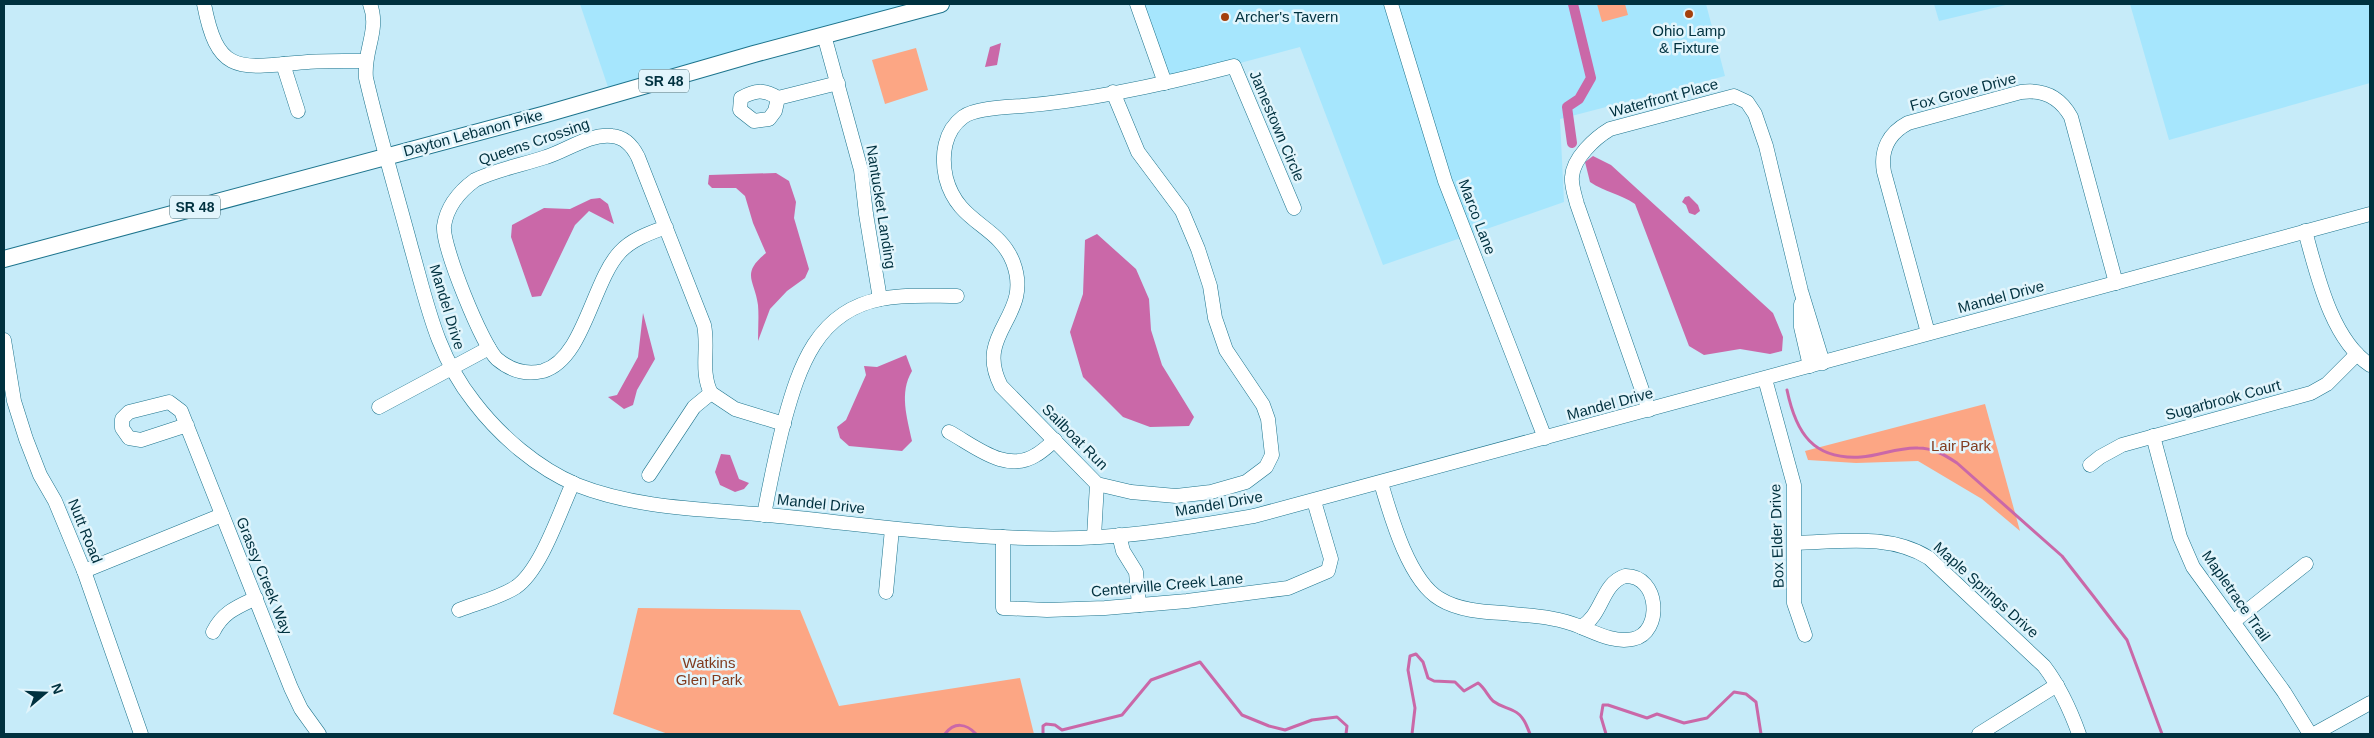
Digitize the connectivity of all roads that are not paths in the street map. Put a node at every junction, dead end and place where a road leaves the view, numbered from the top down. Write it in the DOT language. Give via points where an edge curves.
graph roads {
  1 [pos="204,4"];
  2 [pos="370,4"];
  3 [pos="941,4"];
  4 [pos="1136,4"];
  5 [pos="1392,4"];
  6 [pos="824,35"];
  7 [pos="366,61"];
  8 [pos="283,64"];
  9 [pos="1165,83"];
  10 [pos="838,84"];
  11 [pos="1113,92"];
  12 [pos="778,98"];
  13 [pos="298,111"];
  14 [pos="387,155"];
  15 [pos="1294,208"];
  16 [pos="2370,214"];
  17 [pos="666,227"];
  18 [pos="2305,231"];
  19 [pos="4,259"];
  20 [pos="2116,283"];
  21 [pos="957,296"];
  22 [pos="880,299"];
  23 [pos="1928,333"];
  24 [pos="4,340"];
  25 [pos="488,348"];
  26 [pos="2357,354"];
  27 [pos="1817,364"];
  28 [pos="2370,365"];
  29 [pos="451,369"];
  30 [pos="1765,379"];
  31 [pos="711,393"];
  32 [pos="380,407"];
  33 [pos="1649,410"];
  34 [pos="784,424"];
  35 [pos="187,426"];
  36 [pos="949,432"];
  37 [pos="2153,436"];
  38 [pos="1544,438"];
  39 [pos="1055,440"];
  40 [pos="2090,465"];
  41 [pos="649,474"];
  42 [pos="573,483"];
  43 [pos="1381,483"];
  44 [pos="1098,484"];
  45 [pos="1314,501"];
  46 [pos="222,515"];
  47 [pos="764,515"];
  48 [pos="892,529"];
  49 [pos="1119,535"];
  50 [pos="1003,537"];
  51 [pos="1094,537"];
  52 [pos="1795,543"];
  53 [pos="2306,564"];
  54 [pos="84,571"];
  55 [pos="886,592"];
  56 [pos="256,598"];
  57 [pos="1138,605"];
  58 [pos="459,610"];
  59 [pos="2233,622"];
  60 [pos="1581,627"];
  61 [pos="213,632"];
  62 [pos="1805,635"];
  63 [pos="2057,685"];
  64 [pos="2370,703"];
  65 [pos="141,734"];
  66 [pos="319,734"];
  67 [pos="1978,734"];
  68 [pos="2079,734"];
  69 [pos="2310,734"];
  70 [pos="2314,734"];
  1 -- 8 [label="street" via="212,37 222,53 235,64 261,67"];
  2 -- 7 [label="street, Mandel Drive" via="374,33"];
  3 -- 6 [label="main road, Dayton Lebanon Pike / SR 48"];
  4 -- 9 [label="street"];
  5 -- 38 [label="street, Marco Lane" via="1445,180"];
  6 -- 10 [label="street, Nantucket Landing"];
  6 -- 14 [label="main road, Dayton Lebanon Pike / SR 48" via="546,114"];
  7 -- 8 [label="street"];
  7 -- 14 [label="street, Mandel Drive" via="368,86"];
  8 -- 13 [label="street"];
  9 -- 11 [label="street, Sailboat Run"];
  9 -- 15 [label="street, Jamestown Circle" via="1234,66"];
  10 -- 12 [label="street"];
  10 -- 22 [label="street, Nantucket Landing" via="861,170"];
  11 -- 39 [label="street, Sailboat Run" via="965,115 953,127 945,143 943,161 954,198 965,214 1004,244 1018,281 1016,302 994,348 993,371 1001,386"];
  11 -- 44 [label="street, Sailboat Run" via="1138,152 1182,211 1210,286 1215,318 1226,350 1263,405 1272,454 1266,467 1246,482 1211,492 1176,496 1131,492"];
  14 -- 19 [label="main road, Dayton Lebanon Pike / SR 48"];
  14 -- 29 [label="street, Mandel Drive" via="431,322"];
  16 -- 18 [label="street, Mandel Drive"];
  17 -- 25 [label="street, Queens Crossing" via="631,243 616,257 576,338 553,367 535,372 515,370 506,366"];
  17 -- 25 [label="street, Queens Crossing" via="634,150 614,136 594,138 466,186 451,206 444,232 455,270"];
  17 -- 31 [label="street, Queens Crossing" via="704,324 706,379"];
  18 -- 20 [label="street, Mandel Drive"];
  18 -- 26 [label="street" via="2334,318"];
  20 -- 23 [label="street, Mandel Drive"];
  20 -- 23 [label="street, Fox Grove Drive" via="2071,117 2061,102 2049,94 2021,92 1908,123 1894,133 1886,146 1884,172"];
  21 -- 22 [label="street"];
  22 -- 34 [label="street" via="854,308 819,336 798,374"];
  23 -- 27 [label="street, Mandel Drive"];
  24 -- 54 [label="street, Nutt Road" via="14,401 23,431"];
  25 -- 29 [label="street"];
  26 -- 28 [label="street"];
  26 -- 37 [label="street, Sugarbrook Court" via="2327,384 2311,393"];
  27 -- 30 [label="street, Mandel Drive"];
  27 -- 33 [label="street, Waterfront Place" via="1801,327 1801,291 1766,146 1755,114 1747,102 1734,96 1610,129 1595,138 1580,156 1572,176 1576,204"];
  29 -- 32 [label="street"];
  29 -- 42 [label="street, Mandel Drive" via="474,402 507,438 527,455"];
  30 -- 33 [label="street, Mandel Drive"];
  30 -- 52 [label="street, Box Elder Drive" via="1794,485"];
  31 -- 34 [label="street" via="735,409"];
  31 -- 41 [label="street" via="694,407"];
  33 -- 38 [label="street, Mandel Drive"];
  34 -- 47 [label="street"];
  35 -- 46 [label="street, Grassy Creek Way"];
  36 -- 39 [label="street" via="1004,462 1020,462 1036,456"];
  37 -- 40 [label="street, Sugarbrook Court" via="2111,450"];
  37 -- 59 [label="street, Mapletrace Trail" via="2186,552"];
  38 -- 43 [label="street, Mandel Drive"];
  39 -- 44 [label="street, Sailboat Run"];
  42 -- 47 [label="street, Mandel Drive" via="629,500"];
  42 -- 58 [label="street" via="539,559 525,579 507,592"];
  43 -- 45 [label="street, Mandel Drive"];
  43 -- 60 [label="street" via="1408,559 1421,583 1441,600 1470,609 1540,616"];
  44 -- 51 [label="street"];
  45 -- 49 [label="street, Mandel Drive" via="1244,518"];
  45 -- 57 [label="street, Centerville Creek Lane" via="1331,559 1328,571 1288,588 1188,602"];
  46 -- 54 [label="street"];
  46 -- 56 [label="street, Grassy Creek Way"];
  47 -- 48 [label="street, Mandel Drive"];
  48 -- 50 [label="street, Mandel Drive"];
  48 -- 55 [label="street"];
  49 -- 51 [label="street, Mandel Drive"];
  49 -- 57 [label="street" via="1123,552 1136,572"];
  50 -- 51 [label="street, Mandel Drive"];
  50 -- 57 [label="street, Centerville Creek Lane" via="1003,608 1047,610"];
  52 -- 62 [label="street, Box Elder Drive" via="1794,603"];
  52 -- 63 [label="street, Maple Springs Drive" via="1882,541 1916,550 2028,650"];
  53 -- 59 [label="street"];
  54 -- 65 [label="street, Nutt Road"];
  56 -- 61 [label="street" via="230,609"];
  56 -- 66 [label="street, Grassy Creek Way" via="291,688"];
  59 -- 69 [label="street, Mapletrace Trail"];
  60 -- 60 [label="street" via="1613,639 1638,637 1647,630 1653,615 1649,587 1638,577 1618,578 1611,583 1592,620"];
  63 -- 67 [label="street"];
  63 -- 68 [label="street, Maple Springs Drive"];
  64 -- 70 [label="street"];
}
